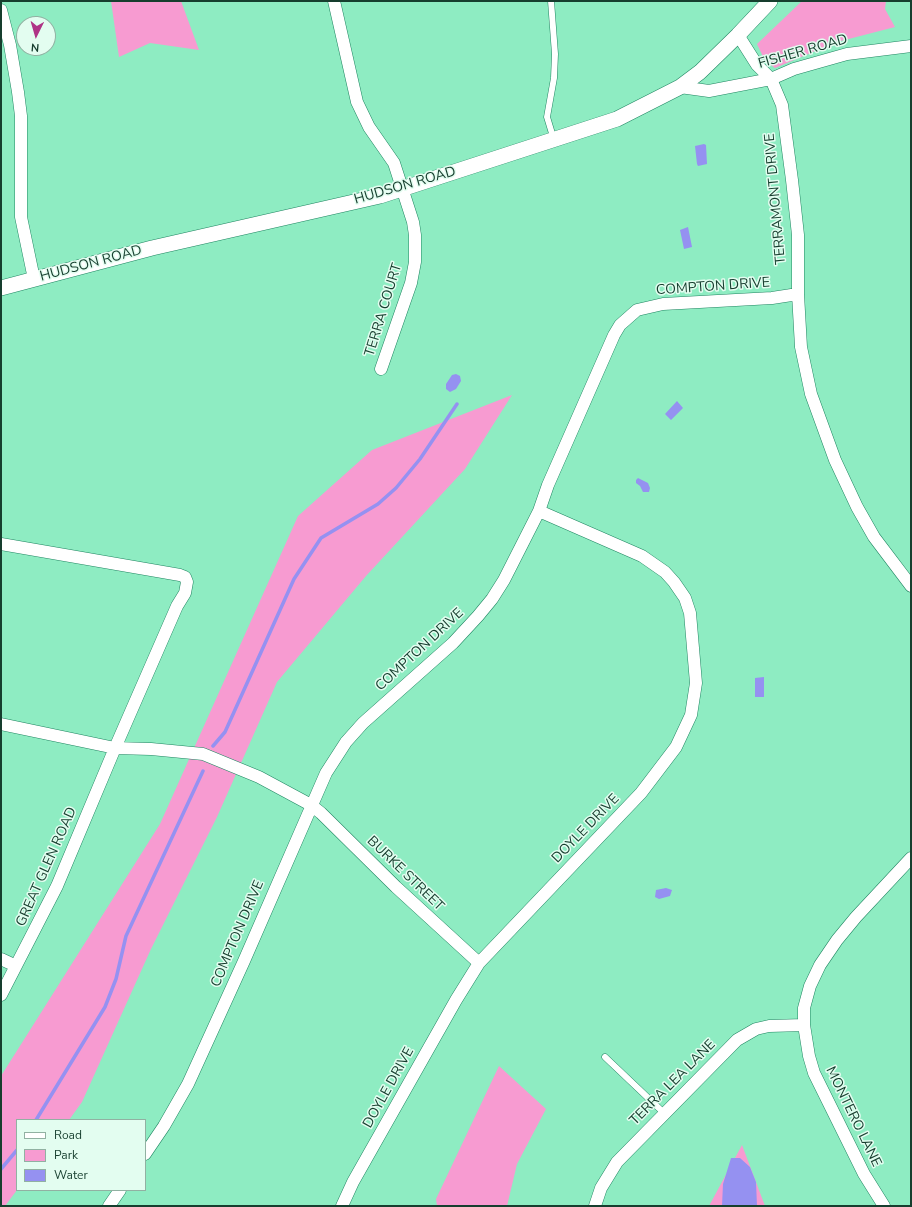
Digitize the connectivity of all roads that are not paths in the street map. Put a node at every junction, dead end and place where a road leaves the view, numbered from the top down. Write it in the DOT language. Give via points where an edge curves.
graph roads {
  1 [pos="334,1"];
  2 [pos="551,1"];
  3 [pos="770,1"];
  4 [pos="1,10"];
  5 [pos="738,35"];
  6 [pos="911,46"];
  7 [pos="771,79"];
  8 [pos="680,87"];
  9 [pos="554,140"];
  10 [pos="403,189"];
  11 [pos="34,279"];
  12 [pos="1,288"];
  13 [pos="798,294"];
  14 [pos="381,369"];
  15 [pos="539,511"];
  16 [pos="1,544"];
  17 [pos="911,586"];
  18 [pos="1,724"];
  19 [pos="115,748"];
  20 [pos="311,806"];
  21 [pos="911,858"];
  22 [pos="1,959"];
  23 [pos="479,963"];
  24 [pos="16,966"];
  25 [pos="1,995"];
  26 [pos="804,1025"];
  27 [pos="606,1057"];
  28 [pos="664,1113"];
  29 [pos="146,1153"];
  30 [pos="119,1191"];
  31 [pos="109,1206"];
  32 [pos="342,1206"];
  33 [pos="595,1206"];
  34 [pos="884,1206"];
  1 -- 10 [label="street, TERRA COURT" via="357,102 369,127 394,163"];
  2 -- 9 [label="lane" via="555,60 547,117"];
  3 -- 5 [label="street, HUDSON ROAD"];
  4 -- 11 [label="street" via="18,92 21,124 21,217"];
  5 -- 7 [label="street, TERRAMONT DRIVE" via="757,65"];
  5 -- 8 [label="street, HUDSON ROAD" via="700,72"];
  6 -- 7 [label="street, FISHER ROAD" via="847,54 794,69"];
  7 -- 8 [label="street, FISHER ROAD" via="709,91"];
  7 -- 13 [label="street, TERRAMONT DRIVE" via="782,106 792,180 798,235"];
  8 -- 9 [label="street, HUDSON ROAD" via="617,119"];
  9 -- 10 [label="street, HUDSON ROAD"];
  10 -- 11 [label="street, HUDSON ROAD" via="152,248"];
  10 -- 14 [label="street, TERRA COURT" via="413,222 415,262"];
  11 -- 12 [label="street, HUDSON ROAD"];
  13 -- 15 [label="street, COMPTON DRIVE" via="772,298 663,304 632,313 614,335"];
  13 -- 17 [label="street, TERRAMONT DRIVE" via="801,347 806,372 815,407 830,447 857,507 874,537"];
  15 -- 20 [label="street, COMPTON DRIVE" via="504,580 478,616 453,643 381,706 350,738 326,773"];
  15 -- 23 [label="street, DOYLE DRIVE" via="642,556 665,572 674,582 685,598 690,613 695,655 694,700 685,730 658,773"];
  16 -- 19 [label="street, GREAT GLEN ROAD" via="185,577 185,593"];
  18 -- 19 [label="street, BURKE STREET"];
  19 -- 20 [label="street, BURKE STREET" via="203,754 259,777"];
  19 -- 24 [label="street, GREAT GLEN ROAD" via="57,886"];
  20 -- 23 [label="street, BURKE STREET"];
  20 -- 29 [label="street, COMPTON DRIVE" via="188,1084"];
  21 -- 26 [label="street, MONTERO LANE" via="856,917 820,965 806,997"];
  22 -- 24 [label="street"];
  23 -- 32 [label="street, DOYLE DRIVE" via="353,1182"];
  24 -- 25 [label="street, GREAT GLEN ROAD"];
  26 -- 28 [label="street, TERRA LEA LANE" via="769,1026 749,1032 737,1040"];
  26 -- 34 [label="street, MONTERO LANE" via="809,1056 820,1089 864,1174"];
  27 -- 28 [label="lane"];
  28 -- 33 [label="street, TERRA LEA LANE" via="617,1162 601,1188"];
  30 -- 31 [label="street"];
}
